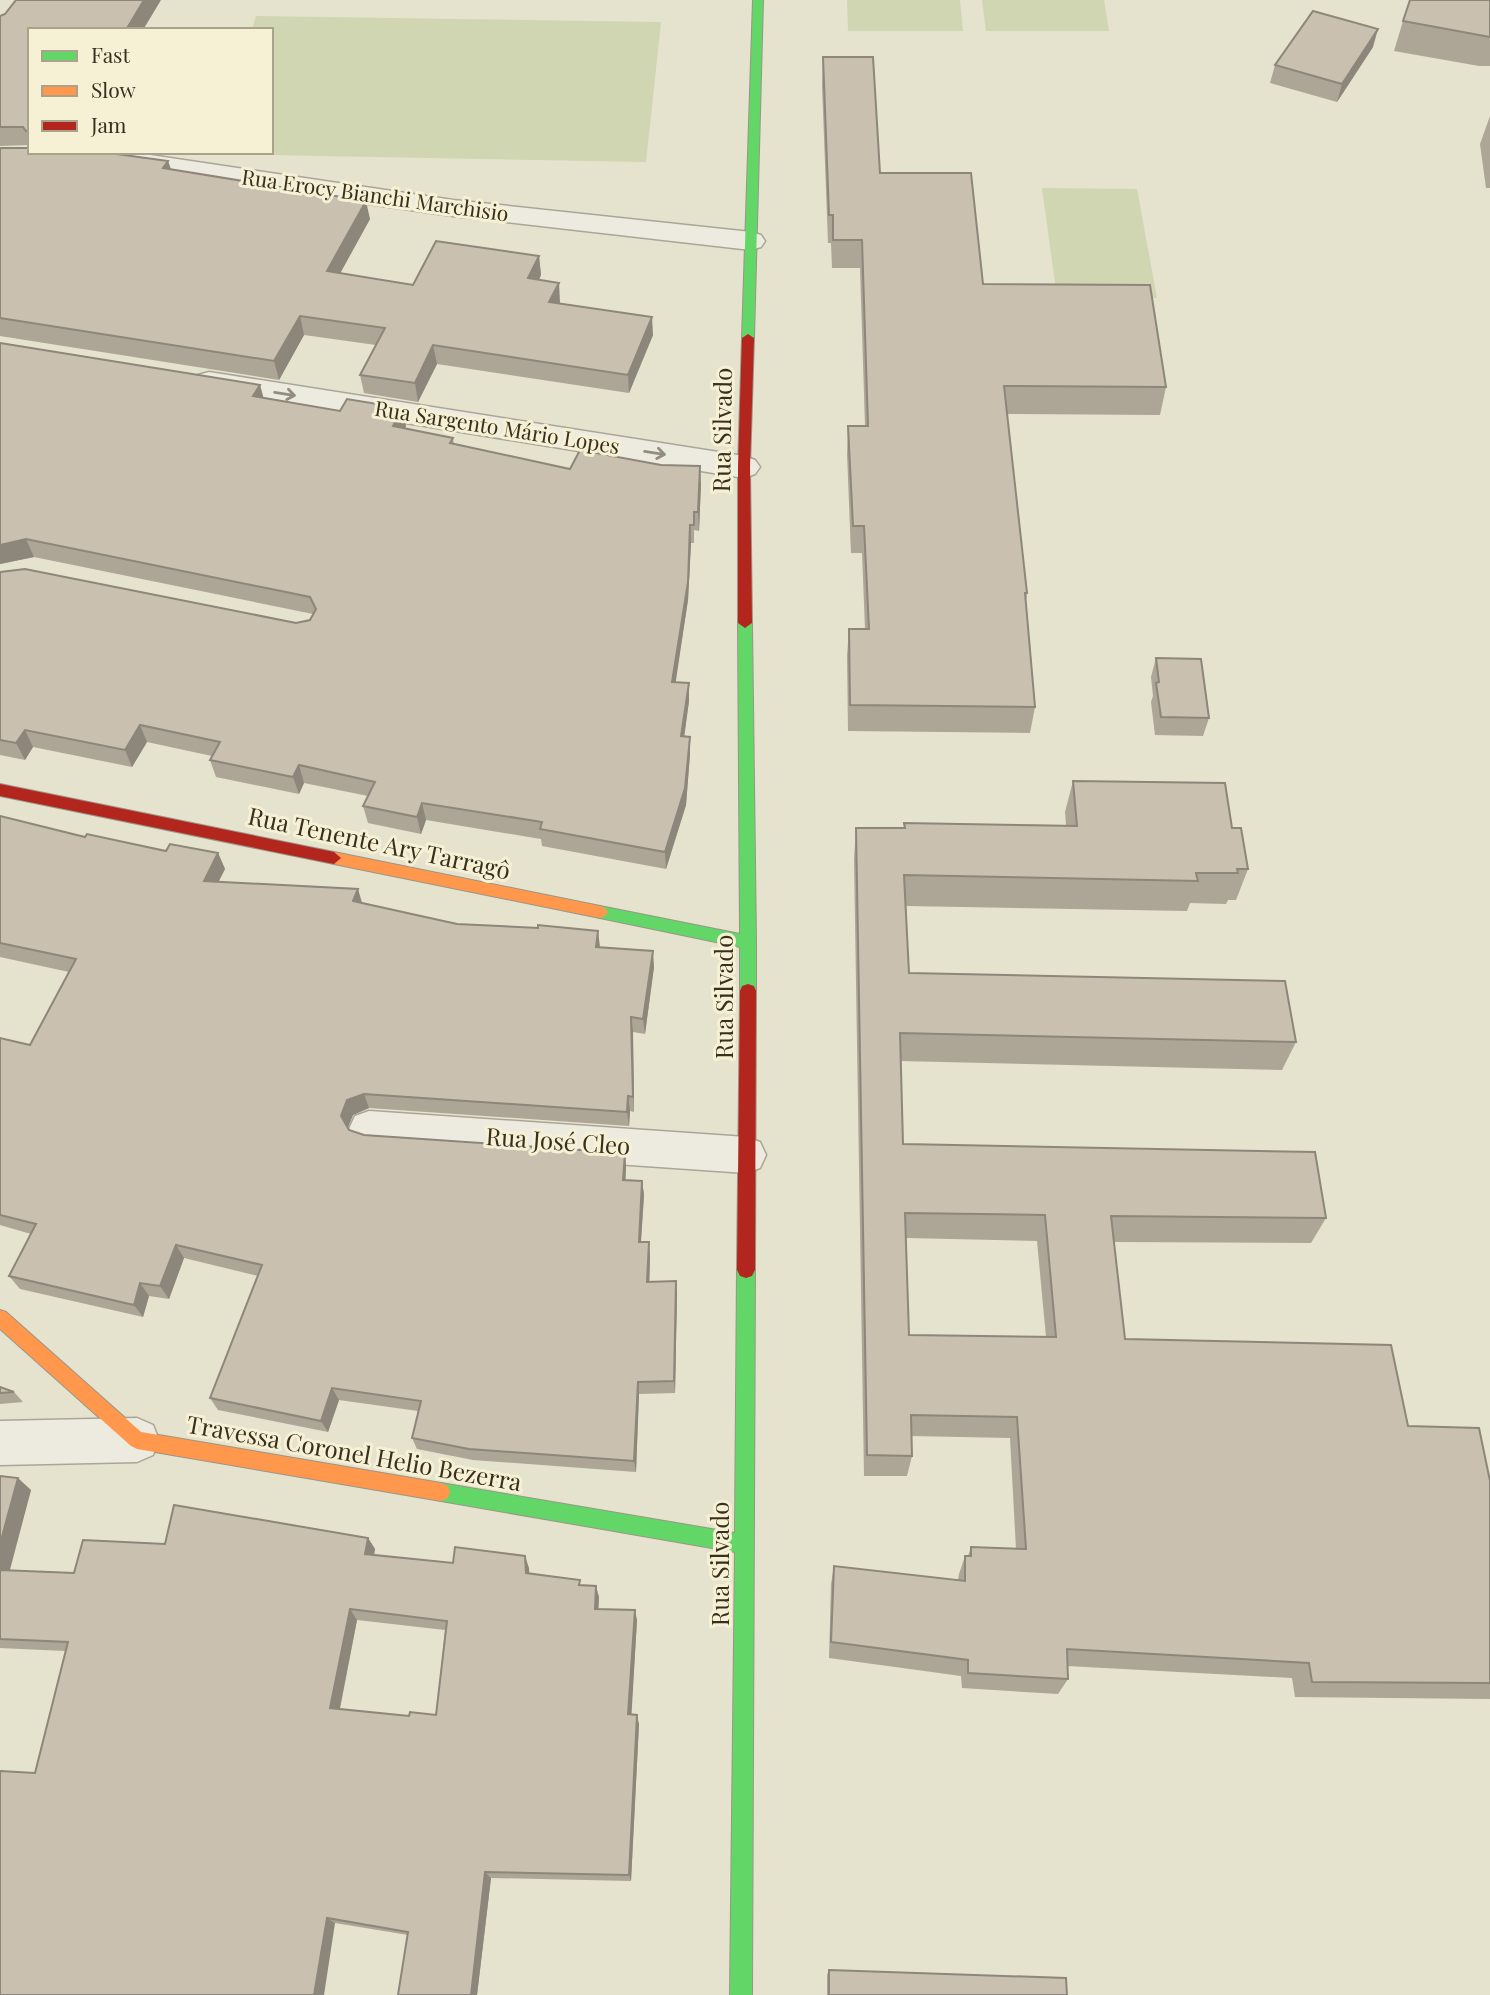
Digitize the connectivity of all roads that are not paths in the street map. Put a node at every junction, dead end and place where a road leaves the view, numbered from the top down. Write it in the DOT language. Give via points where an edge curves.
graph roads {
  1 [pos="758,0"];
  2 [pos="86,154"];
  3 [pos="751,241"];
  4 [pos="179,377"];
  5 [pos="744,467"];
  6 [pos="0,790"];
  7 [pos="748,942"];
  8 [pos="369,1129"];
  9 [pos="746,1155"];
  10 [pos="0,1318"];
  11 [pos="137,1440"];
  12 [pos="0,1443"];
  13 [pos="744,1544"];
  14 [pos="741,1995"];
  1 -- 3 [label="street, Rua Silvado"];
  2 -- 3 [label="street, Rua Erocy Bianchi Marchisio" via="453,208"];
  3 -- 5 [label="street, Rua Silvado"];
  4 -- 5 [label="street, Rua Sargento Mário Lopes, one-way"];
  5 -- 7 [label="street, Rua Silvado"];
  6 -- 7 [label="street, Rua Tenente Ary Tarragô"];
  7 -- 9 [label="street, Rua Silvado"];
  8 -- 9 [label="street, Rua José Cleo"];
  9 -- 13 [label="street, Rua Silvado"];
  10 -- 11 [label="street"];
  11 -- 12 [label="street"];
  11 -- 13 [label="street, Travessa Coronel Helio Bezerra"];
  13 -- 14 [label="street, Rua Silvado"];
}
